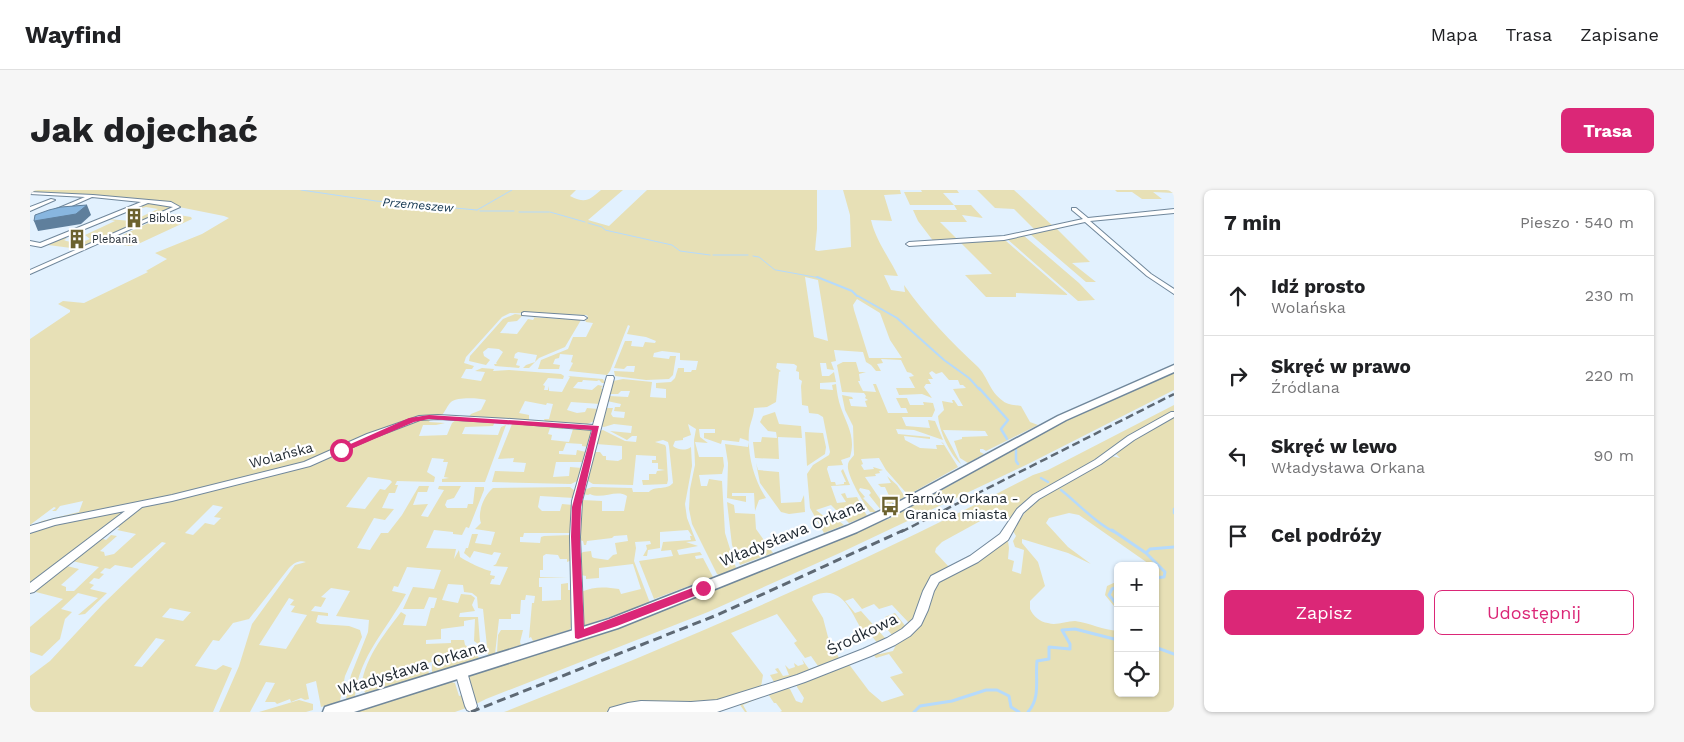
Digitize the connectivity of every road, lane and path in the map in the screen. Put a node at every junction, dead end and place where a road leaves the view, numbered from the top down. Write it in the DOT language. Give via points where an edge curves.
graph roads {
  1 [pos="30,193"];
  2 [pos="93,196"];
  3 [pos="30,198"];
  4 [pos="53,200"];
  5 [pos="149,201"];
  6 [pos="77,202"];
  7 [pos="30,209"];
  8 [pos="1074,209"];
  9 [pos="1174,212"];
  10 [pos="50,213"];
  11 [pos="1086,220"];
  12 [pos="30,244"];
  13 [pos="909,244"];
  14 [pos="30,272"];
  15 [pos="1174,292"];
  16 [pos="524,314"];
  17 [pos="584,318"];
  18 [pos="1174,368"];
  19 [pos="610,378"];
  20 [pos="1174,414"];
  21 [pos="596,428"];
  22 [pos="141,503"];
  23 [pos="30,530"];
  24 [pos="30,589"];
  25 [pos="578,635"];
  26 [pos="461,672"];
  27 [pos="471,706"];
  28 [pos="331,712"];
  29 [pos="614,712"];
  1 -- 2 [label="street"];
  2 -- 5 [label="street"];
  2 -- 6 [label="street"];
  3 -- 4 [label="street"];
  4 -- 6 [label="street"];
  4 -- 7 [label="street"];
  5 -- 12 [label="street" via="41,245"];
  5 -- 14 [label="street" via="177,207"];
  6 -- 10 [label="street"];
  8 -- 11 [label="street"];
  9 -- 11 [label="street"];
  11 -- 13 [label="street" via="1004,238"];
  11 -- 15 [label="street" via="1149,275"];
  16 -- 17 [label="street"];
  18 -- 25 [label="street, Władysława Orkana" via="1088,405 874,519 655,608"];
  19 -- 21 [label="street"];
  20 -- 29 [label="street, Środkowa" via="1036,496 1020,511 1004,537 974,559 935,579 930,584 915,624 892,640 829,668 717,706 650,705"];
  21 -- 22 [label="street, Wolańska" via="419,418 307,464"];
  21 -- 25 [label="street" via="576,507"];
  22 -- 23 [label="street, Wolańska"];
  22 -- 24 [label="street"];
  25 -- 26 [label="street, Władysława Orkana"];
  26 -- 27 [label="street"];
  26 -- 28 [label="street, Władysława Orkana"];
}
